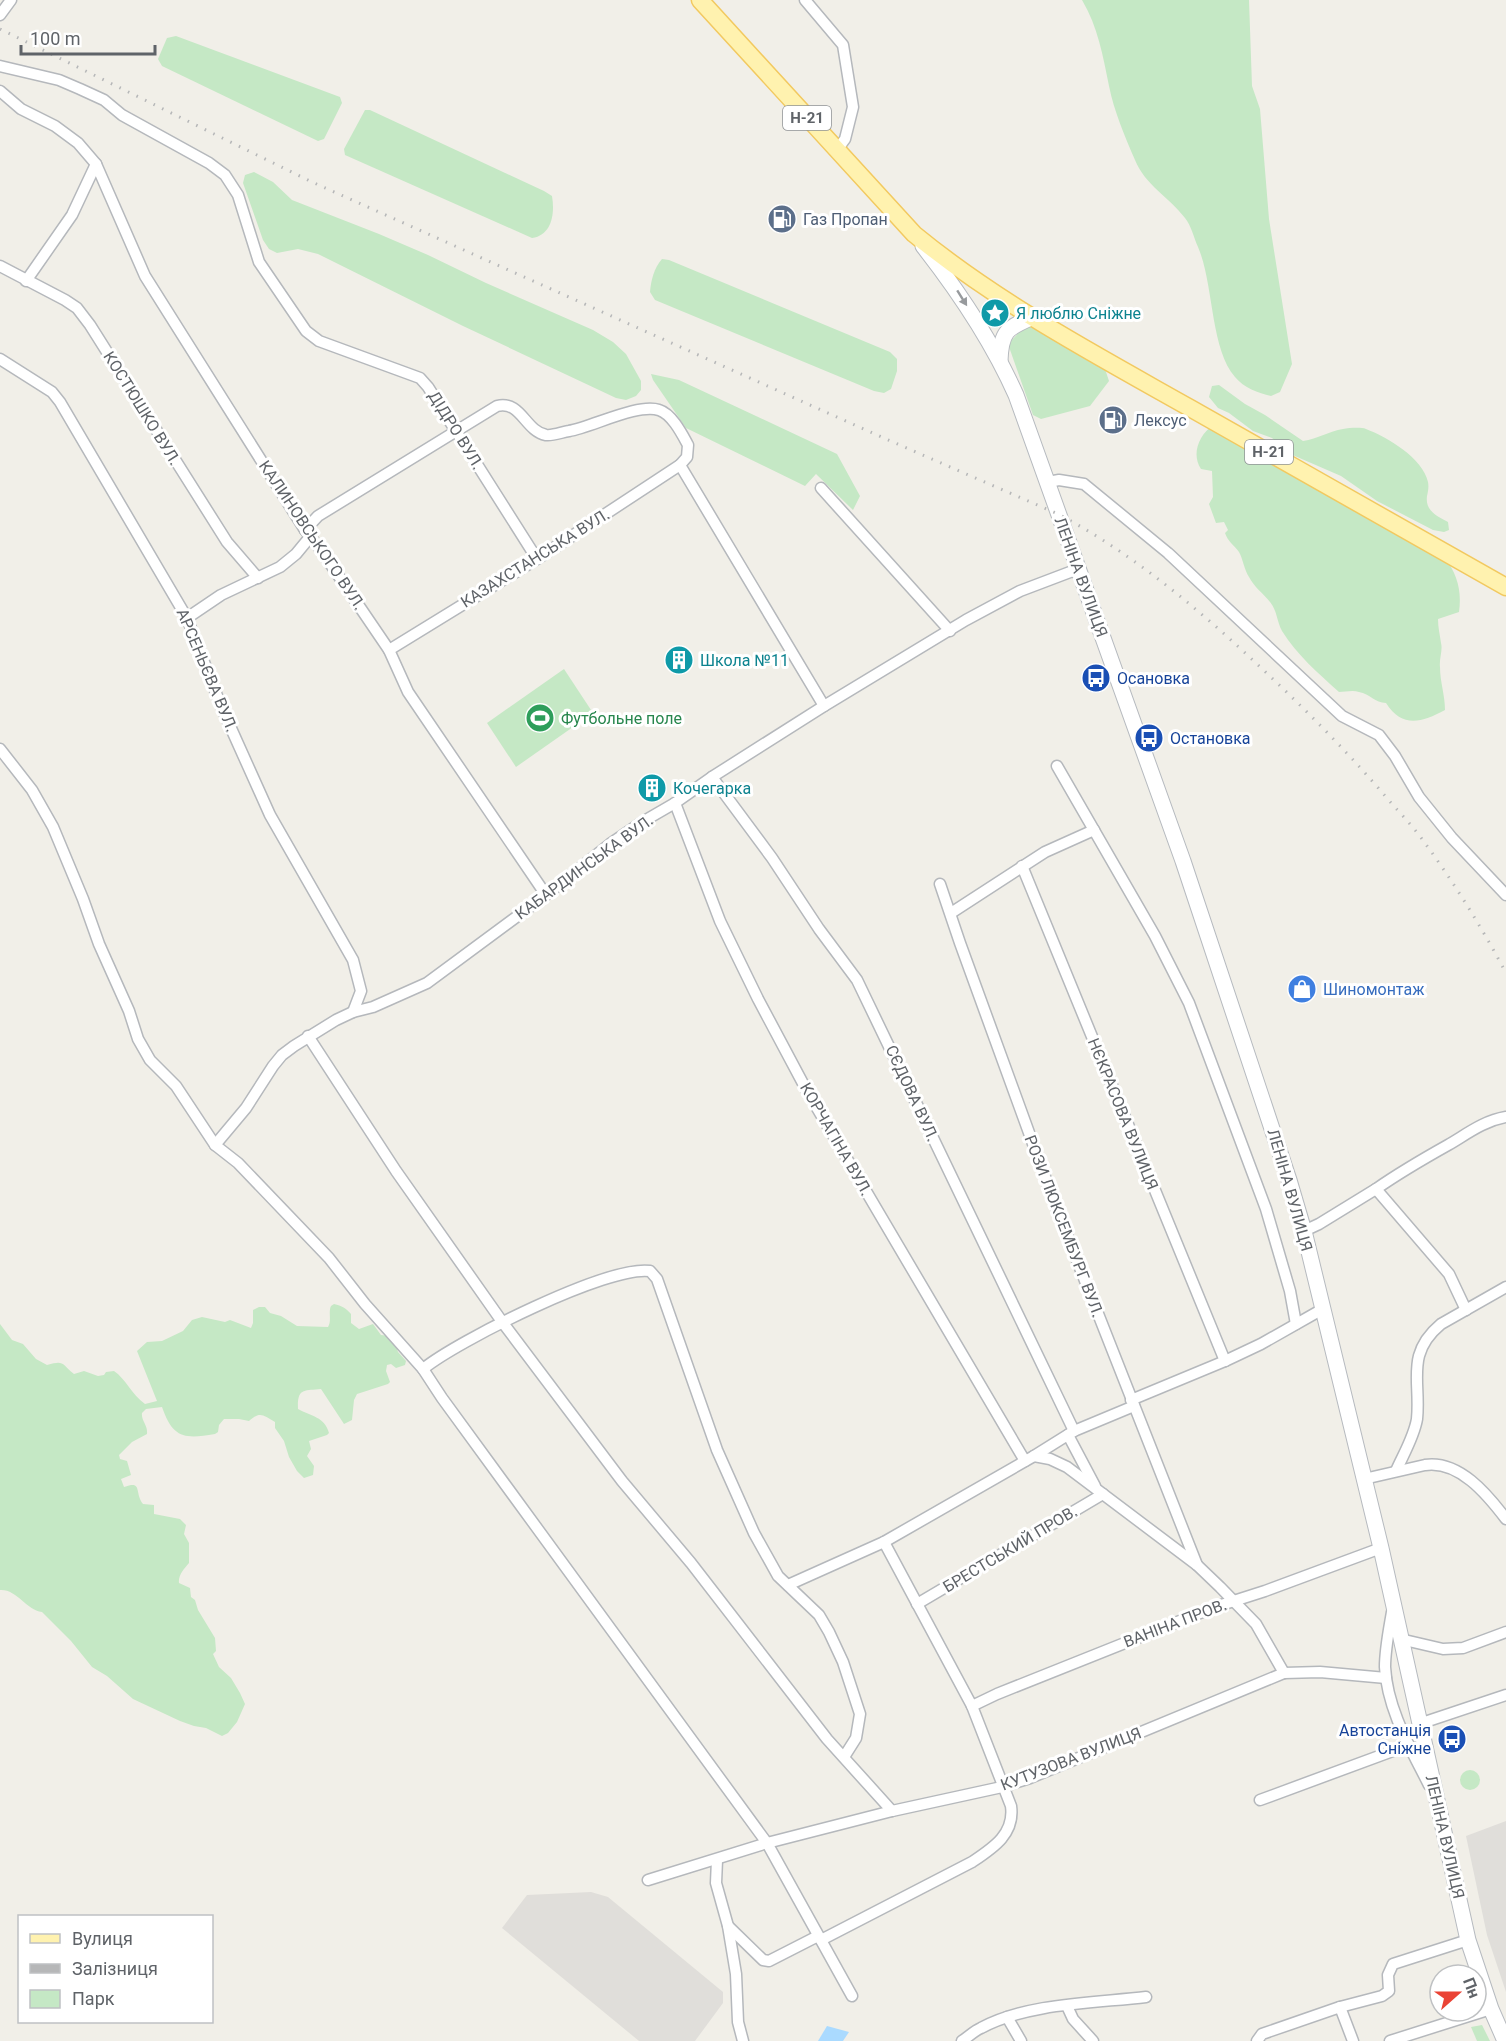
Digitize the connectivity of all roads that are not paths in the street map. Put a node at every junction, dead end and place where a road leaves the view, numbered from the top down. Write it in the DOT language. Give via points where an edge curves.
graph roads {
  1 [pos="11,0"];
  2 [pos="700,0"];
  3 [pos="805,0"];
  4 [pos="0,15"];
  5 [pos="0,66"];
  6 [pos="0,91"];
  7 [pos="837,150"];
  8 [pos="96,164"];
  9 [pos="914,234"];
  10 [pos="0,266"];
  11 [pos="27,281"];
  12 [pos="1033,317"];
  13 [pos="0,358"];
  14 [pos="1000,361"];
  15 [pos="456,432"];
  16 [pos="681,465"];
  17 [pos="1048,482"];
  18 [pos="821,488"];
  19 [pos="307,533"];
  20 [pos="537,559"];
  21 [pos="1078,569"];
  22 [pos="258,578"];
  23 [pos="1506,587"];
  24 [pos="187,618"];
  25 [pos="950,631"];
  26 [pos="389,650"];
  27 [pos="824,706"];
  28 [pos="0,748"];
  29 [pos="1057,766"];
  30 [pos="712,777"];
  31 [pos="675,803"];
  32 [pos="1094,830"];
  33 [pos="1022,866"];
  34 [pos="940,884"];
  35 [pos="546,895"];
  36 [pos="1506,895"];
  37 [pos="951,913"];
  38 [pos="353,1012"];
  39 [pos="308,1036"];
  40 [pos="1506,1117"];
  41 [pos="215,1145"];
  42 [pos="1376,1189"];
  43 [pos="1304,1231"];
  44 [pos="1506,1287"];
  45 [pos="1322,1310"];
  46 [pos="1466,1310"];
  47 [pos="503,1323"];
  48 [pos="1296,1324"];
  49 [pos="1225,1361"];
  50 [pos="423,1369"];
  51 [pos="1132,1403"];
  52 [pos="1071,1433"];
  53 [pos="1030,1458"];
  54 [pos="1396,1471"];
  55 [pos="1364,1479"];
  56 [pos="1100,1491"];
  57 [pos="1506,1519"];
  58 [pos="884,1542"];
  59 [pos="1381,1548"];
  60 [pos="1197,1565"];
  61 [pos="788,1585"];
  62 [pos="1234,1600"];
  63 [pos="917,1604"];
  64 [pos="1393,1605"];
  65 [pos="1506,1632"];
  66 [pos="1400,1639"];
  67 [pos="1284,1673"];
  68 [pos="1386,1678"];
  69 [pos="1506,1695"];
  70 [pos="972,1706"];
  71 [pos="1419,1724"];
  72 [pos="1409,1745"];
  73 [pos="844,1757"];
  74 [pos="1002,1787"];
  75 [pos="1437,1799"];
  76 [pos="1260,1800"];
  77 [pos="892,1811"];
  78 [pos="767,1843"];
  79 [pos="717,1860"];
  80 [pos="648,1880"];
  81 [pos="728,1926"];
  82 [pos="820,1938"];
  83 [pos="1468,1940"];
  84 [pos="852,1996"];
  85 [pos="1146,1997"];
  86 [pos="1066,2006"];
  87 [pos="1340,2007"];
  88 [pos="1491,2009"];
  89 [pos="1007,2017"];
  90 [pos="743,2041"];
  91 [pos="962,2041"];
  92 [pos="1021,2041"];
  93 [pos="1094,2041"];
  94 [pos="1257,2041"];
  95 [pos="1353,2041"];
  96 [pos="1390,2041"];
  97 [pos="1505,2041"];
  1 -- 4 [label="street"];
  2 -- 7 [label="main road, Н-21"];
  3 -- 7 [label="street" via="843,45 853,107 845,139"];
  5 -- 15 [label="street, ДІДРО ВУЛ." via="60,80 104,100 122,115 225,175 238,195 259,262 306,331 319,341 420,378"];
  6 -- 8 [label="street, КАЛИНОВСЬКОГО ВУЛ." via="21,109 78,143"];
  7 -- 9 [label="main road, Н-21"];
  8 -- 11 [label="street" via="72,216"];
  8 -- 19 [label="street, КАЛИНОВСЬКОГО ВУЛ." via="145,276"];
  9 -- 12 [label="main road, Н-21" via="971,278"];
  9 -- 14 [label="main road, ЛЕНІНА ВУЛИЦЯ, one-way" via="951,281"];
  10 -- 11 [label="street, КОСТЮШКО ВУЛ."];
  11 -- 22 [label="street, КОСТЮШКО ВУЛ." via="77,308 227,542"];
  12 -- 14 [label="main road" via="1004,333"];
  12 -- 23 [label="main road, Н-21"];
  13 -- 24 [label="street, АРСЕНЬЄВА ВУЛ." via="52,392 60,402"];
  14 -- 17 [label="main road, ЛЕНІНА ВУЛИЦЯ"];
  15 -- 16 [label="street" via="505,404 537,432 548,435 635,411 658,409 688,445 687,457"];
  15 -- 19 [label="street" via="318,516"];
  15 -- 20 [label="street, ДІДРО ВУЛ."];
  16 -- 20 [label="street, КАЗАХСТАНСЬКА ВУЛ."];
  16 -- 27 [label="street"];
  17 -- 21 [label="main road, ЛЕНІНА ВУЛИЦЯ"];
  17 -- 36 [label="street" via="1084,484 1168,554 1342,716 1379,735 1419,797"];
  18 -- 25 [label="street"];
  19 -- 22 [label="street" via="296,554"];
  19 -- 26 [label="street, КАЛИНОВСЬКОГО ВУЛ."];
  20 -- 26 [label="street, КАЗАХСТАНСЬКА ВУЛ."];
  21 -- 25 [label="street, КАБАРДИНСЬКА ВУЛ." via="1020,591"];
  21 -- 43 [label="main road, ЛЕНІНА ВУЛИЦЯ" via="1182,861"];
  22 -- 24 [label="street" via="221,595"];
  24 -- 38 [label="street, АРСЕНЬЄВА ВУЛ." via="270,815 353,960 362,991"];
  25 -- 27 [label="street, КАБАРДИНСЬКА ВУЛ."];
  26 -- 35 [label="street, КАЛИНОВСЬКОГО ВУЛ." via="408,692"];
  27 -- 30 [label="street, КАБАРДИНСЬКА ВУЛ."];
  28 -- 41 [label="street" via="53,826 138,1039 150,1060 176,1086"];
  29 -- 32 [label="street"];
  30 -- 31 [label="street, КАБАРДИНСЬКА ВУЛ."];
  30 -- 52 [label="street, СЄДОВА ВУЛ." via="857,980"];
  31 -- 35 [label="street, КАБАРДИНСЬКА ВУЛ." via="610,844"];
  31 -- 53 [label="street, КОРЧАГІНА ВУЛ." via="720,921 807,1091"];
  32 -- 33 [label="street"];
  32 -- 48 [label="street" via="1189,1003 1266,1209"];
  33 -- 37 [label="street"];
  33 -- 49 [label="street, НЄКРАСОВА ВУЛИЦЯ"];
  34 -- 37 [label="street, РОЗИ ЛЮКСЕМБУРГ ВУЛ."];
  35 -- 38 [label="street, КАБАРДИНСЬКА ВУЛ." via="426,983 374,1007"];
  37 -- 51 [label="street, РОЗИ ЛЮКСЕМБУРГ ВУЛ." via="1056,1207"];
  38 -- 39 [label="street, КАБАРДИНСЬКА ВУЛ."];
  39 -- 41 [label="street, КАБАРДИНСЬКА ВУЛ." via="282,1055"];
  39 -- 47 [label="street" via="396,1171"];
  40 -- 42 [label="street" via="1468,1131"];
  41 -- 50 [label="street" via="238,1163 329,1258"];
  42 -- 43 [label="street"];
  42 -- 46 [label="street" via="1449,1274"];
  43 -- 45 [label="main road, ЛЕНІНА ВУЛИЦЯ"];
  44 -- 46 [label="street"];
  45 -- 48 [label="street"];
  45 -- 55 [label="main road, ЛЕНІНА ВУЛИЦЯ"];
  46 -- 54 [label="street" via="1432,1332 1420,1351 1417,1419"];
  47 -- 50 [label="street" via="469,1339"];
  47 -- 61 [label="street" via="583,1286 631,1272 650,1271 657,1279 717,1450 754,1533 778,1576"];
  47 -- 73 [label="street" via="622,1481"];
  48 -- 49 [label="street"];
  49 -- 51 [label="street"];
  50 -- 78 [label="street"];
  51 -- 52 [label="street"];
  51 -- 60 [label="street, РОЗИ ЛЮКСЕМБУРГ ВУЛ."];
  52 -- 53 [label="street"];
  52 -- 56 [label="street, СЄДОВА ВУЛ."];
  53 -- 56 [label="street" via="1050,1459 1067,1467"];
  53 -- 58 [label="street"];
  54 -- 55 [label="street"];
  54 -- 57 [label="street" via="1435,1463 1449,1466 1486,1495"];
  55 -- 59 [label="main road, ЛЕНІНА ВУЛИЦЯ"];
  56 -- 60 [label="street"];
  56 -- 63 [label="street, БРЕСТСЬКИЙ ПРОВ."];
  58 -- 61 [label="street"];
  58 -- 63 [label="street"];
  59 -- 62 [label="street, ВАНІНА ПРОВ."];
  59 -- 64 [label="main road, ЛЕНІНА ВУЛИЦЯ"];
  60 -- 62 [label="street"];
  61 -- 73 [label="street" via="819,1615 857,1701 860,1724"];
  62 -- 67 [label="street" via="1256,1624"];
  62 -- 70 [label="street, ВАНІНА ПРОВ."];
  63 -- 70 [label="street"];
  64 -- 66 [label="main road, ЛЕНІНА ВУЛИЦЯ"];
  64 -- 68 [label="street"];
  65 -- 66 [label="street" via="1462,1648 1443,1649"];
  66 -- 71 [label="main road, ЛЕНІНА ВУЛИЦЯ"];
  67 -- 68 [label="street, КУТУЗОВА ВУЛИЦЯ"];
  67 -- 74 [label="street, КУТУЗОВА ВУЛИЦЯ"];
  68 -- 72 [label="street"];
  69 -- 71 [label="street"];
  70 -- 74 [label="street"];
  71 -- 75 [label="main road, ЛЕНІНА ВУЛИЦЯ"];
  72 -- 75 [label="street"];
  72 -- 76 [label="street"];
  73 -- 77 [label="street"];
  74 -- 77 [label="street, КУТУЗОВА ВУЛИЦЯ"];
  74 -- 82 [label="street" via="1013,1817 1010,1828 990,1850 944,1878"];
  75 -- 83 [label="main road, ЛЕНІНА ВУЛИЦЯ"];
  77 -- 78 [label="street, КУТУЗОВА ВУЛИЦЯ"];
  78 -- 79 [label="street, КУТУЗОВА ВУЛИЦЯ"];
  78 -- 82 [label="street"];
  79 -- 80 [label="street, КУТУЗОВА ВУЛИЦЯ"];
  79 -- 81 [label="street" via="716,1883"];
  81 -- 82 [label="street" via="763,1960 769,1961"];
  81 -- 90 [label="street"];
  82 -- 84 [label="street"];
  83 -- 87 [label="street" via="1393,1964 1388,1975 1389,1991"];
  83 -- 88 [label="main road, ЛЕНІНА ВУЛИЦЯ"];
  85 -- 86 [label="street"];
  86 -- 89 [label="street"];
  86 -- 93 [label="street"];
  87 -- 94 [label="street" via="1262,2034"];
  87 -- 95 [label="street"];
  88 -- 96 [label="street"];
  88 -- 97 [label="main road, ЛЕНІНА ВУЛИЦЯ"];
  89 -- 91 [label="street"];
  89 -- 92 [label="street"];
}
